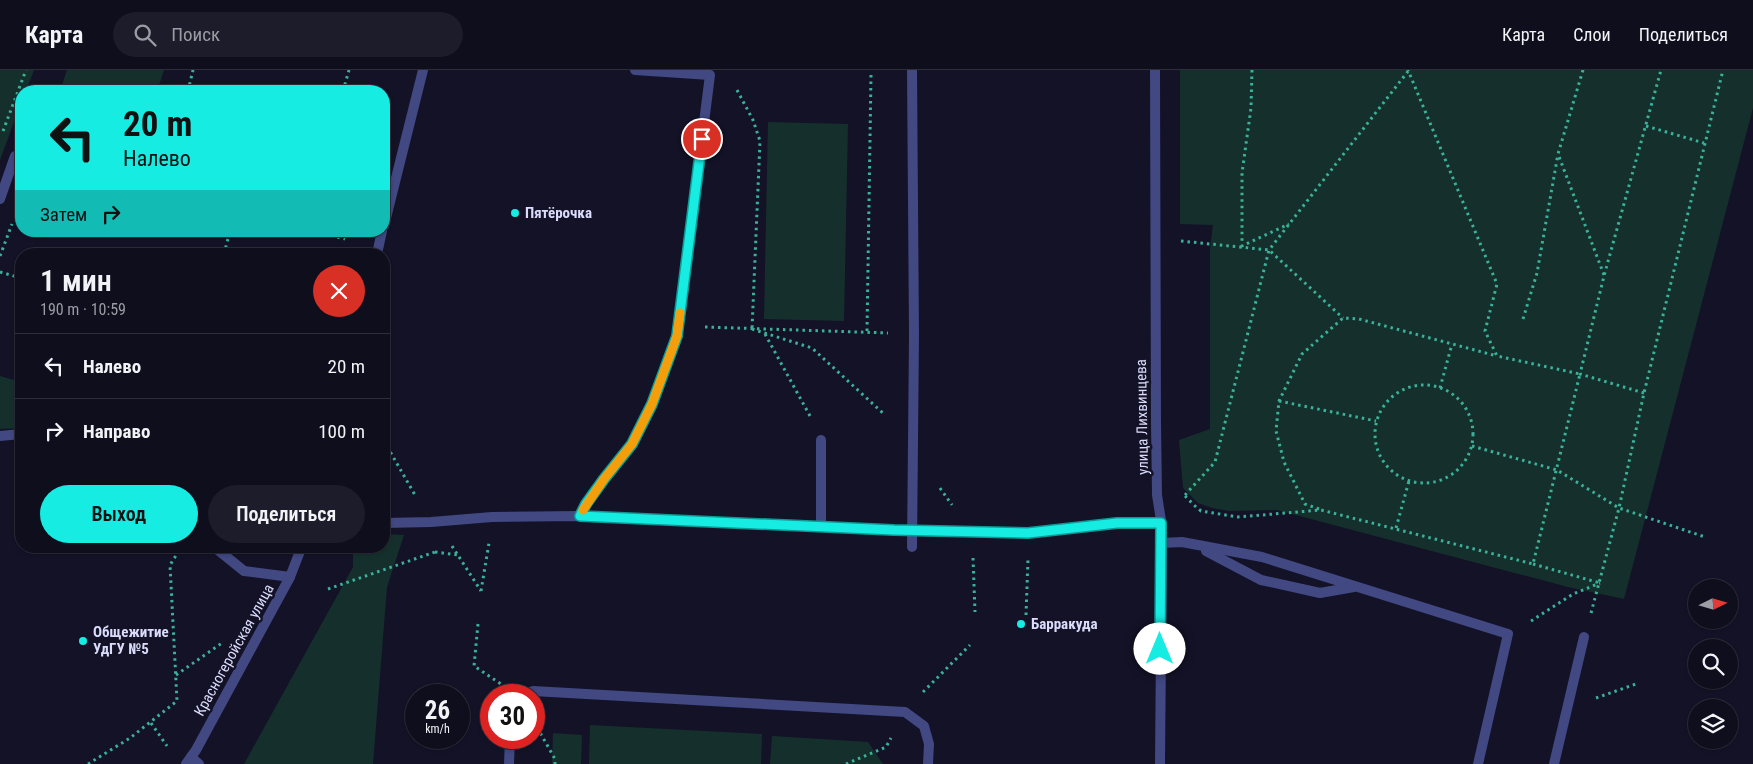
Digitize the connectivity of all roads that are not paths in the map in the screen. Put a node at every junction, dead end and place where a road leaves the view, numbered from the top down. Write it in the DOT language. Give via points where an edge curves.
graph roads {
  1 [pos="423,70"];
  2 [pos="635,70"];
  3 [pos="912,70"];
  4 [pos="1155,70"];
  5 [pos="715,72"];
  6 [pos="15,156"];
  7 [pos="0,199"];
  8 [pos="390,202"];
  9 [pos="15,435"];
  10 [pos="0,436"];
  11 [pos="822,440"];
  12 [pos="580,516"];
  13 [pos="390,523"];
  14 [pos="1161,523"];
  15 [pos="822,527"];
  16 [pos="912,531"];
  17 [pos="1161,543"];
  18 [pos="1196,546"];
  19 [pos="912,547"];
  20 [pos="222,553"];
  21 [pos="299,553"];
  22 [pos="290,577"];
  23 [pos="1355,587"];
  24 [pos="1584,637"];
  25 [pos="545,692"];
  26 [pos="510,749"];
  27 [pos="192,762"];
  28 [pos="509,764"];
  29 [pos="928,764"];
  30 [pos="1160,764"];
  31 [pos="1478,764"];
  32 [pos="1554,764"];
  1 -- 8 [label="street"];
  2 -- 5 [label="street"];
  3 -- 16 [label="street"];
  4 -- 14 [label="street, улица Лихвинцева" via="1156,432"];
  5 -- 12 [label="street" via="677,336 652,404 632,444 590,497"];
  6 -- 7 [label="street"];
  9 -- 10 [label="street"];
  11 -- 15 [label="street"];
  12 -- 13 [label="street"];
  12 -- 15 [label="street"];
  14 -- 16 [label="street" via="1117,523 1028,533"];
  14 -- 17 [label="street, улица Лихвинцева"];
  15 -- 16 [label="street"];
  16 -- 19 [label="street"];
  17 -- 18 [label="street" via="1182,542"];
  17 -- 30 [label="street, улица Лихвинцева"];
  18 -- 23 [label="street" via="1262,557"];
  18 -- 23 [label="street" via="1260,580 1320,594"];
  20 -- 22 [label="street" via="244,571"];
  21 -- 22 [label="street, Красногеройская улица"];
  22 -- 27 [label="street, Красногеройская улица"];
  23 -- 31 [label="street" via="1508,634"];
  24 -- 32 [label="street"];
  25 -- 29 [label="street" via="905,712 924,726 929,744"];
  26 -- 28 [label="street"];
}
